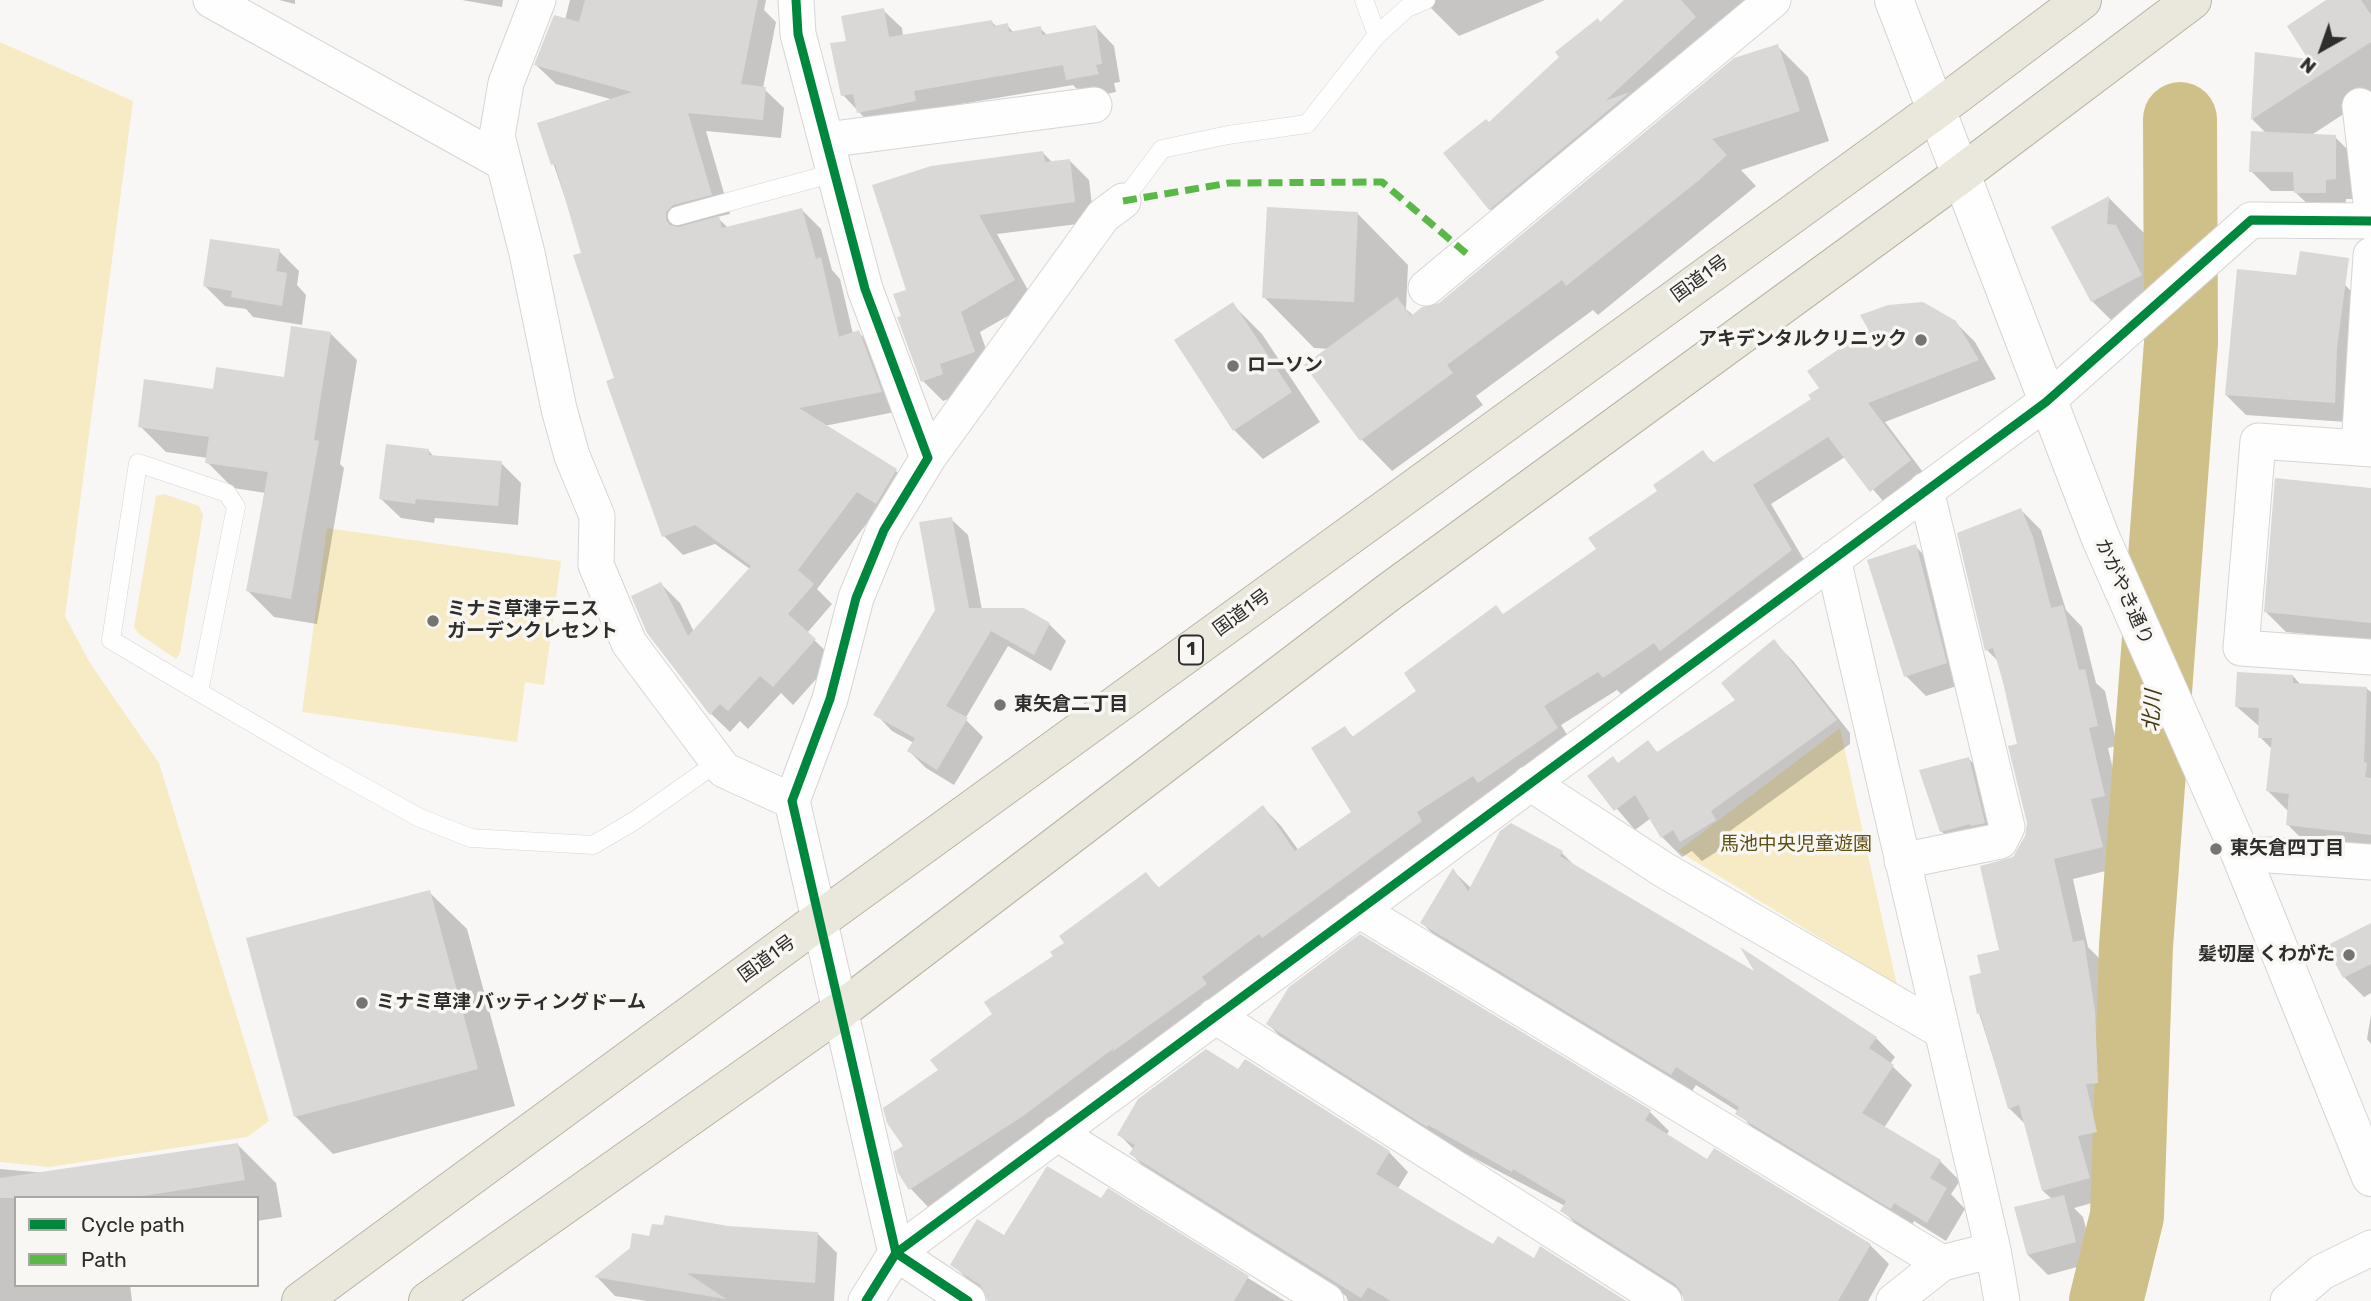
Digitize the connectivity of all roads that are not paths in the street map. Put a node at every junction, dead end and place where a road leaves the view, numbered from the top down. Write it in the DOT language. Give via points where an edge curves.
graph roads {
  1 [pos="211,0"];
  2 [pos="538,0"];
  3 [pos="796,0"];
  4 [pos="1364,0"];
  5 [pos="1426,0"];
  6 [pos="1773,0"];
  7 [pos="1894,0"];
  8 [pos="2082,0"];
  9 [pos="2192,0"];
  10 [pos="1377,35"];
  11 [pos="1094,105"];
  12 [pos="2360,106"];
  13 [pos="1936,110"];
  14 [pos="830,157"];
  15 [pos="504,163"];
  16 [pos="1960,175"];
  17 [pos="1123,201"];
  18 [pos="2371,202"];
  19 [pos="677,216"];
  20 [pos="2371,221"];
  21 [pos="2371,255"];
  22 [pos="1426,288"];
  23 [pos="2046,402"];
  24 [pos="2365,448"];
  25 [pos="928,458"];
  26 [pos="1926,490"];
  27 [pos="1833,559"];
  28 [pos="2371,657"];
  29 [pos="199,692"];
  30 [pos="718,762"];
  31 [pos="1530,783"];
  32 [pos="792,801"];
  33 [pos="2240,853"];
  34 [pos="1902,861"];
  35 [pos="2371,862"];
  36 [pos="1359,910"];
  37 [pos="821,919"];
  38 [pos="841,1010"];
  39 [pos="1215,1016"];
  40 [pos="1942,1031"];
  41 [pos="1057,1133"];
  42 [pos="2371,1177"];
  43 [pos="2371,1248"];
  44 [pos="1993,1250"];
  45 [pos="896,1252"];
  46 [pos="1942,1263"];
  47 [pos="301,1301"];
  48 [pos="428,1301"];
  49 [pos="866,1301"];
  50 [pos="968,1301"];
  51 [pos="1326,1301"];
  52 [pos="1664,1301"];
  53 [pos="1894,1301"];
  54 [pos="2002,1301"];
  55 [pos="2288,1301"];
  1 -- 15 [label="street"];
  2 -- 15 [label="street" via="506,83 497,136"];
  3 -- 14 [label="street" via="798,34"];
  4 -- 10 [label="lane"];
  5 -- 10 [label="lane" via="1407,9"];
  6 -- 22 [label="street"];
  7 -- 13 [label="street, かがやき通り"];
  8 -- 13 [label="highway, 国道1号 / 1"];
  9 -- 16 [label="highway"];
  10 -- 17 [label="lane" via="1307,124 1162,149"];
  11 -- 14 [label="street"];
  12 -- 18 [label="street"];
  13 -- 16 [label="street, かがやき通り"];
  13 -- 37 [label="highway, 国道1号 / 1"];
  14 -- 19 [label="lane"];
  14 -- 25 [label="street" via="865,289"];
  15 -- 30 [label="street" via="559,409 597,516 596,565 629,643"];
  16 -- 23 [label="street, かがやき通り"];
  16 -- 38 [label="highway" via="1389,592"];
  17 -- 25 [label="street" via="1103,216"];
  20 -- 23 [label="street" via="2251,220"];
  21 -- 24 [label="street"];
  23 -- 26 [label="street"];
  23 -- 33 [label="street, かがやき通り" via="2101,539"];
  24 -- 28 [label="street" via="2258,441 2241,648"];
  25 -- 32 [label="street" via="884,530 856,598 830,699"];
  26 -- 27 [label="street"];
  26 -- 34 [label="street" via="2007,827 2000,841"];
  27 -- 31 [label="street"];
  27 -- 34 [label="street"];
  29 -- 29 [label="lane" via="111,640 138,463 227,493 236,507"];
  29 -- 30 [label="lane" via="420,818 471,838 593,845"];
  30 -- 32 [label="street" via="724,770"];
  31 -- 36 [label="street"];
  31 -- 40 [label="street" via="1664,870"];
  32 -- 37 [label="street"];
  33 -- 35 [label="street"];
  33 -- 42 [label="street, かがやき通り"];
  34 -- 40 [label="street"];
  36 -- 39 [label="street"];
  36 -- 46 [label="street"];
  37 -- 38 [label="street"];
  37 -- 47 [label="highway, 国道1号 / 1"];
  38 -- 45 [label="street"];
  38 -- 48 [label="highway"];
  39 -- 41 [label="street"];
  39 -- 52 [label="street"];
  40 -- 44 [label="street"];
  41 -- 45 [label="street"];
  41 -- 51 [label="street"];
  43 -- 55 [label="street" via="2322,1272"];
  44 -- 46 [label="street"];
  44 -- 54 [label="street"];
  45 -- 49 [label="street"];
  45 -- 50 [label="street"];
  46 -- 53 [label="street"];
}
